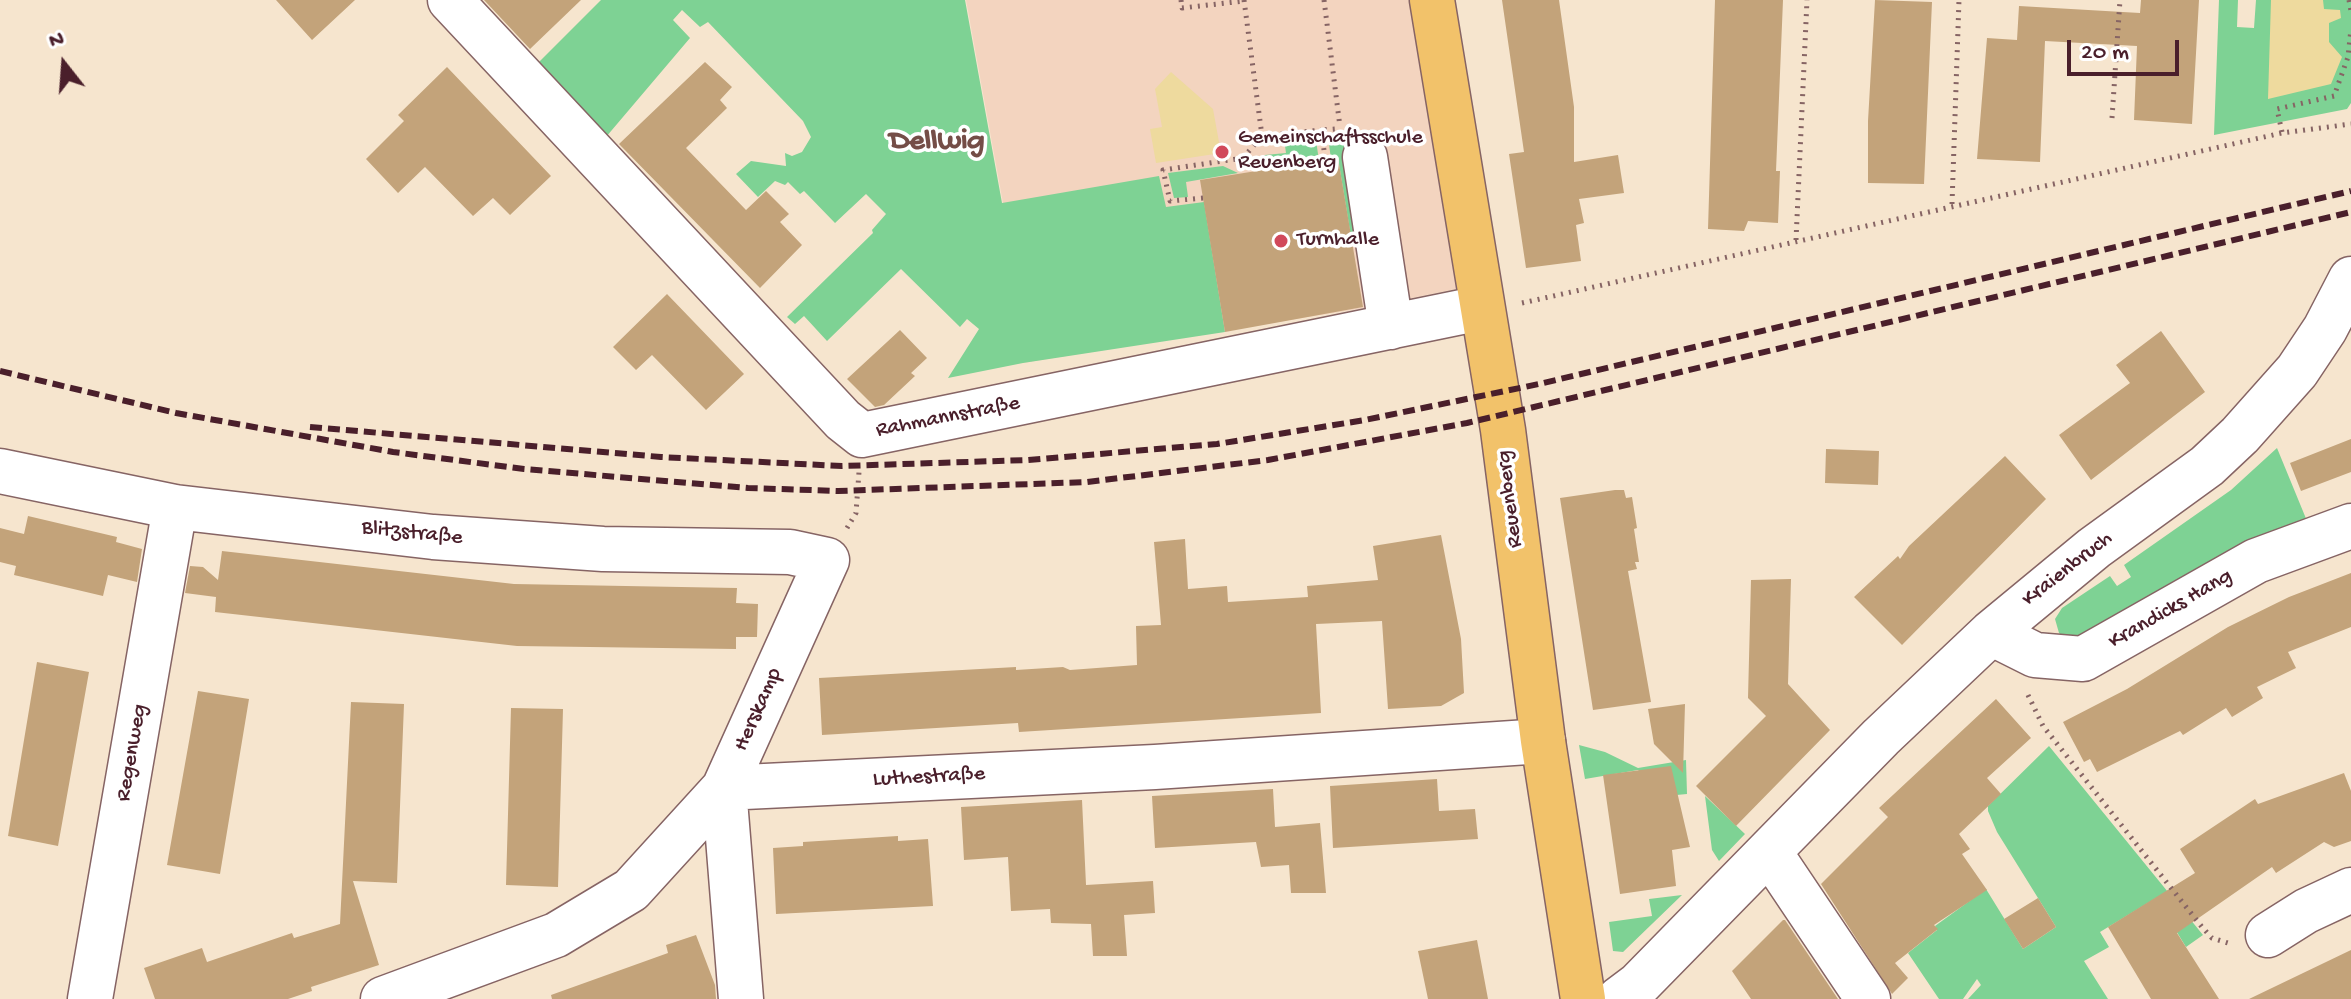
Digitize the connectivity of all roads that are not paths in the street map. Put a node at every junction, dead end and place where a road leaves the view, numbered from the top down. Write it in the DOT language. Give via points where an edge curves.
graph roads {
  1 [pos="450,0"];
  2 [pos="1432,0"];
  3 [pos="1353,143"];
  4 [pos="2351,279"];
  5 [pos="1481,308"];
  6 [pos="1391,327"];
  7 [pos="0,471"];
  8 [pos="175,507"];
  9 [pos="2351,526"];
  10 [pos="827,560"];
  11 [pos="2006,642"];
  12 [pos="1543,741"];
  13 [pos="724,788"];
  14 [pos="1770,853"];
  15 [pos="2351,890"];
  16 [pos="2268,935"];
  17 [pos="90,999"];
  18 [pos="383,999"];
  19 [pos="741,999"];
  20 [pos="1583,999"];
  21 [pos="1619,999"];
  22 [pos="1868,999"];
  1 -- 6 [label="street, Rahmannstraße" via="862,435"];
  2 -- 5 [label="main road, Reuenberg"];
  3 -- 6 [label="street"];
  4 -- 11 [label="street, Kraienbruch" via="2297,371 2240,435 2207,466 2094,548"];
  5 -- 6 [label="street, Rahmannstraße"];
  5 -- 12 [label="main road, Reuenberg" via="1503,430"];
  7 -- 8 [label="street, Blitzstraße"];
  8 -- 10 [label="street, Blitzstraße" via="433,537 603,549 790,552"];
  8 -- 17 [label="street, Regenweg"];
  9 -- 11 [label="street, Krandicks Hang" via="2256,561 2091,656 2052,659"];
  10 -- 13 [label="street, Herskamp"];
  11 -- 14 [label="street, Kraienbruch" via="1881,737"];
  12 -- 13 [label="street, Luthestraße"];
  12 -- 20 [label="main road, Reuenberg"];
  13 -- 18 [label="street" via="631,890 556,935"];
  13 -- 19 [label="street, Herskamp"];
  14 -- 21 [label="street, Kraienbruch"];
  14 -- 22 [label="street"];
  15 -- 16 [label="street"];
}
